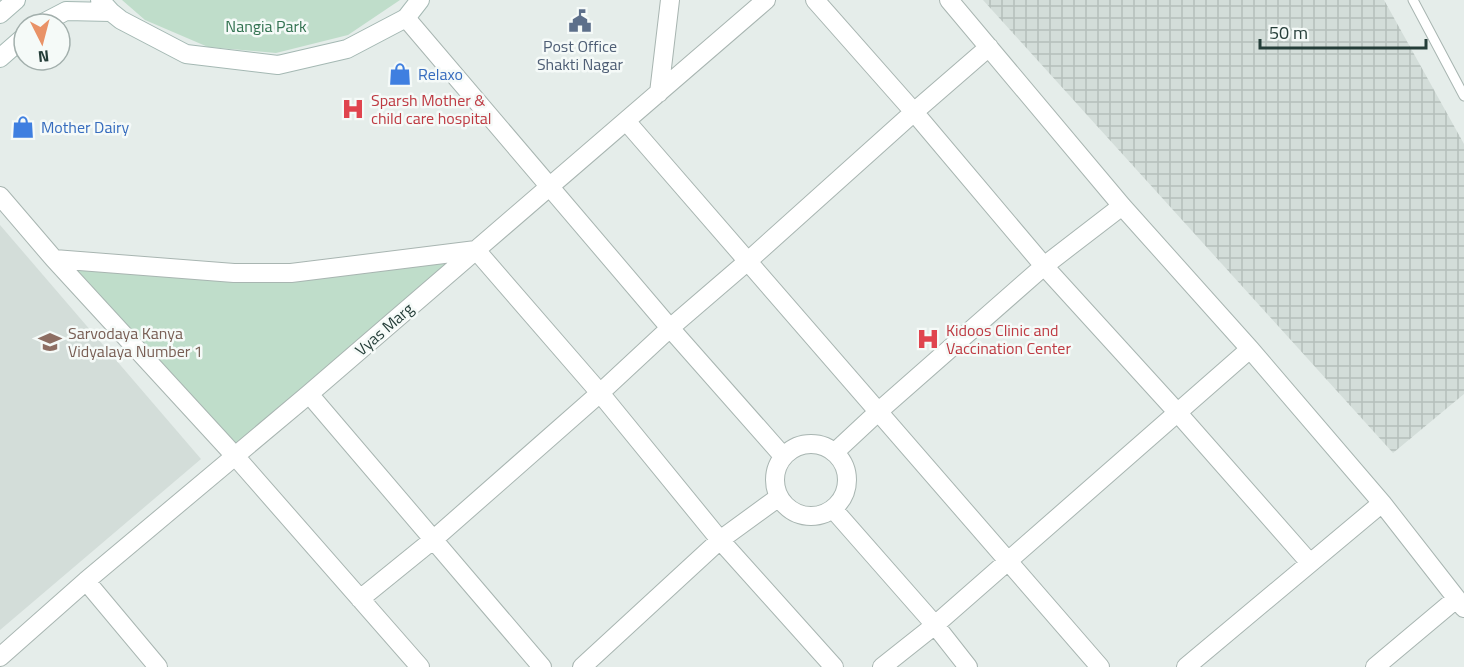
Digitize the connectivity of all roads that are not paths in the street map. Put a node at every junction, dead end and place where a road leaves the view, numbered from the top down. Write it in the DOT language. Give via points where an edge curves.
graph roads {
  1 [pos="16,0"];
  2 [pos="420,0"];
  3 [pos="670,0"];
  4 [pos="766,0"];
  5 [pos="815,0"];
  6 [pos="949,0"];
  7 [pos="1413,0"];
  8 [pos="106,6"];
  9 [pos="64,12"];
  10 [pos="0,14"];
  11 [pos="406,18"];
  12 [pos="989,47"];
  13 [pos="12,48"];
  14 [pos="0,58"];
  15 [pos="659,93"];
  16 [pos="1464,96"];
  17 [pos="914,112"];
  18 [pos="626,121"];
  19 [pos="549,187"];
  20 [pos="0,196"];
  21 [pos="1122,206"];
  22 [pos="476,250"];
  23 [pos="54,259"];
  24 [pos="748,261"];
  25 [pos="1044,266"];
  26 [pos="670,328"];
  27 [pos="1250,349"];
  28 [pos="600,393"];
  29 [pos="309,394"];
  30 [pos="879,411"];
  31 [pos="1177,412"];
  32 [pos="835,452"];
  33 [pos="235,456"];
  34 [pos="783,456"];
  35 [pos="779,497"];
  36 [pos="1382,504"];
  37 [pos="833,509"];
  38 [pos="434,539"];
  39 [pos="720,540"];
  40 [pos="1008,560"];
  41 [pos="1310,563"];
  42 [pos="86,581"];
  43 [pos="360,599"];
  44 [pos="1461,600"];
  45 [pos="935,625"];
  46 [pos="0,657"];
  47 [pos="158,667"];
  48 [pos="420,667"];
  49 [pos="542,667"];
  50 [pos="582,667"];
  51 [pos="834,667"];
  52 [pos="882,667"];
  53 [pos="968,667"];
  54 [pos="1101,667"];
  55 [pos="1186,667"];
  56 [pos="1375,667"];
  1 -- 10 [label="street"];
  2 -- 11 [label="street"];
  3 -- 15 [label="street"];
  4 -- 15 [label="street, Vyas Marg"];
  5 -- 17 [label="street"];
  6 -- 12 [label="street"];
  7 -- 16 [label="lane"];
  8 -- 9 [label="street"];
  8 -- 11 [label="street" via="121,20 186,54 278,65 347,49"];
  11 -- 19 [label="street"];
  12 -- 17 [label="street"];
  12 -- 21 [label="street"];
  13 -- 14 [label="street"];
  15 -- 18 [label="street, Vyas Marg"];
  17 -- 24 [label="street"];
  17 -- 25 [label="street"];
  18 -- 19 [label="street, Vyas Marg"];
  18 -- 24 [label="street"];
  19 -- 22 [label="street, Vyas Marg"];
  19 -- 26 [label="street"];
  20 -- 23 [label="street"];
  21 -- 25 [label="street"];
  21 -- 27 [label="street"];
  22 -- 23 [label="street" via="291,273 234,273"];
  22 -- 28 [label="street"];
  22 -- 29 [label="street, Vyas Marg"];
  23 -- 33 [label="street"];
  24 -- 26 [label="street"];
  24 -- 30 [label="street"];
  25 -- 30 [label="street"];
  25 -- 31 [label="street"];
  26 -- 28 [label="street"];
  26 -- 34 [label="street"];
  27 -- 31 [label="street"];
  27 -- 36 [label="street"];
  28 -- 38 [label="street"];
  28 -- 39 [label="street"];
  29 -- 33 [label="street, Vyas Marg"];
  29 -- 38 [label="street"];
  30 -- 32 [label="street"];
  30 -- 40 [label="street"];
  31 -- 40 [label="street"];
  31 -- 41 [label="street"];
  32 -- 34 [label="street" via="818,444 798,445"];
  32 -- 37 [label="street" via="848,475 842,500"];
  33 -- 42 [label="street, Vyas Marg"];
  33 -- 43 [label="street"];
  34 -- 35 [label="street" via="774,476"];
  35 -- 37 [label="street" via="797,514 822,515"];
  35 -- 39 [label="street"];
  36 -- 41 [label="street"];
  36 -- 44 [label="street"];
  37 -- 45 [label="street"];
  38 -- 43 [label="street"];
  38 -- 49 [label="street"];
  39 -- 50 [label="street"];
  39 -- 51 [label="street"];
  40 -- 45 [label="street"];
  40 -- 54 [label="street"];
  41 -- 55 [label="street"];
  42 -- 46 [label="street, Vyas Marg"];
  42 -- 47 [label="street"];
  43 -- 48 [label="street"];
  44 -- 56 [label="street"];
  45 -- 52 [label="street"];
  45 -- 53 [label="street"];
}
